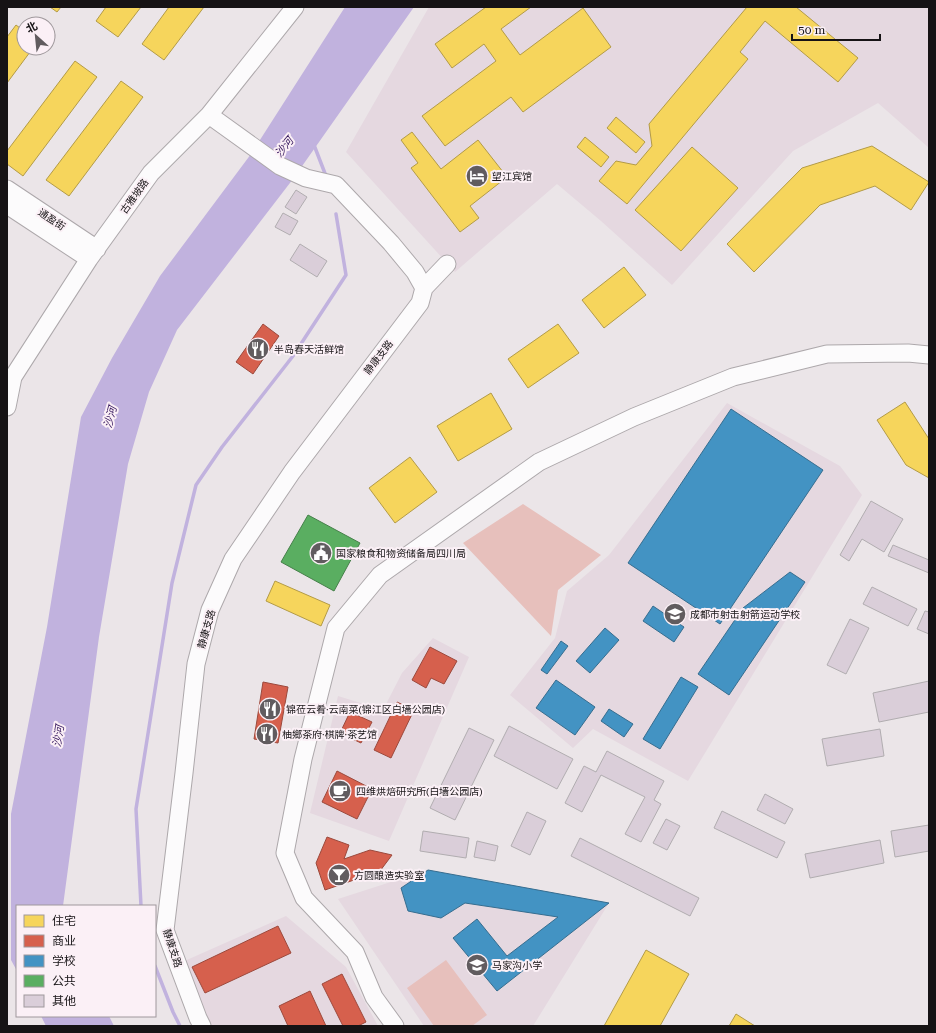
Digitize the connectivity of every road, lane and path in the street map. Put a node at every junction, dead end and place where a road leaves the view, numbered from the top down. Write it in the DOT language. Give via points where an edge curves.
graph roads {
  1 [pos="295,7"];
  2 [pos="209,115"];
  3 [pos="7,189"];
  4 [pos="7,205"];
  5 [pos="93,254"];
  6 [pos="447,264"];
  7 [pos="424,288"];
  8 [pos="929,355"];
  9 [pos="7,407"];
  10 [pos="202,1026"];
  11 [pos="395,1026"];
  1 -- 2 [label="street, 古雅坡路"];
  2 -- 5 [label="street, 古雅坡路" via="151,173"];
  2 -- 7 [label="street" via="280,166 306,178 329,184 391,243 415,272"];
  3 -- 5 [label="street, 通盈街"];
  4 -- 5 [label="street, 通盈街"];
  5 -- 9 [label="street, 古雅坡路" via="13,376"];
  6 -- 7 [label="street, 静康支路"];
  7 -- 10 [label="street, 静康支路" via="420,303 292,472 237,553 210,610 196,664 165,930"];
  8 -- 11 [label="street" via="827,354 733,377 634,417 539,462 380,575 336,628 303,759 285,853 304,898 355,952 374,997"];
}
